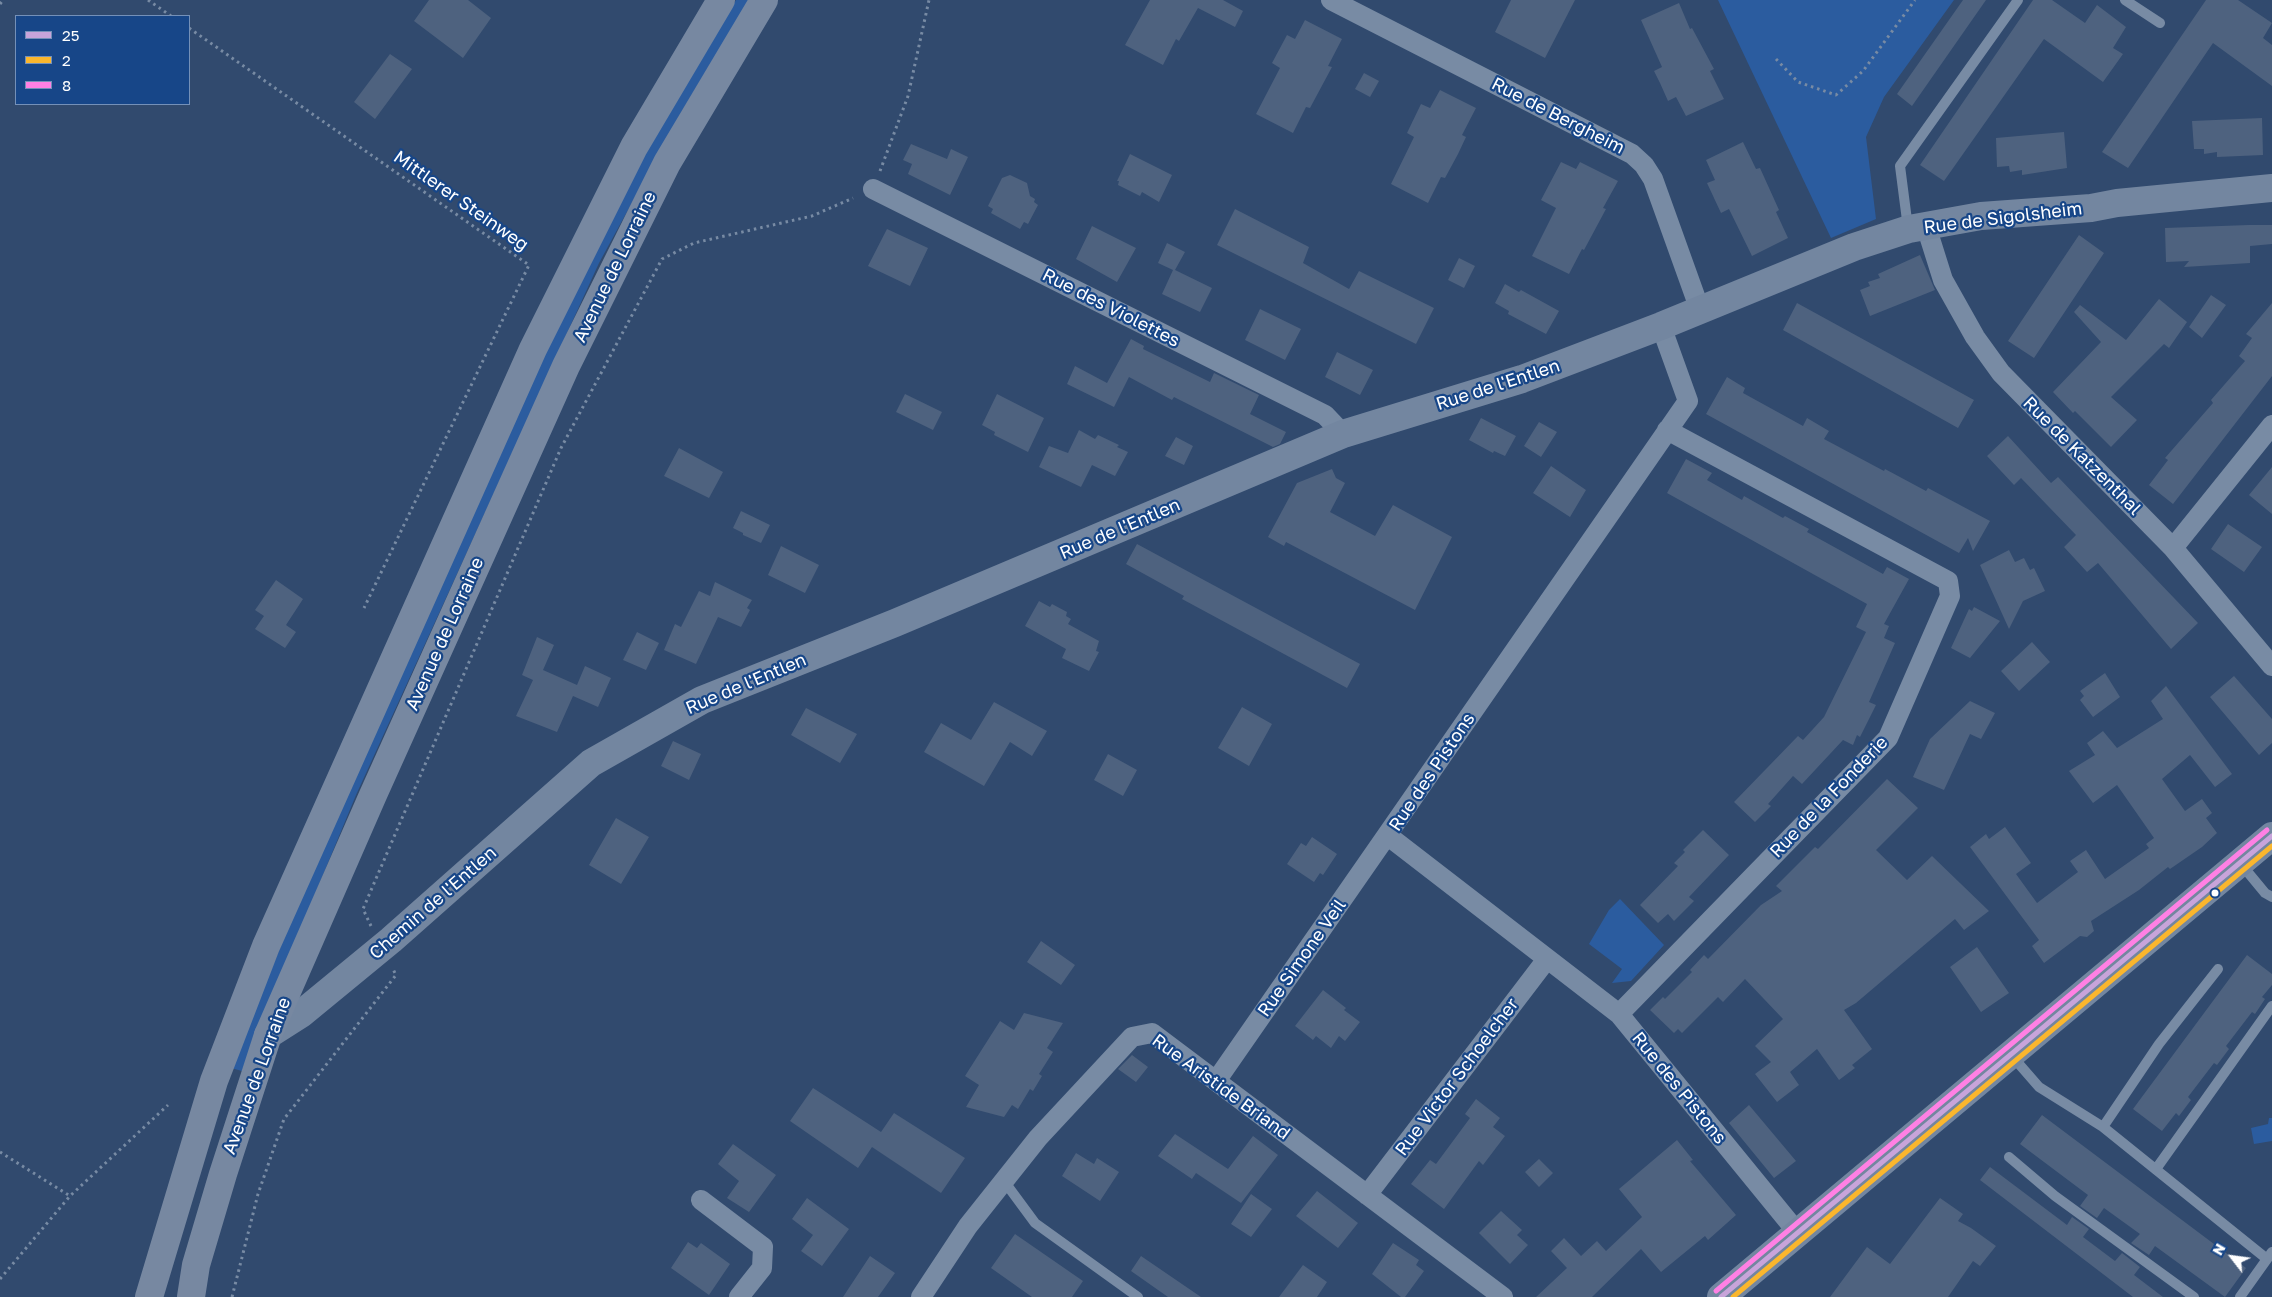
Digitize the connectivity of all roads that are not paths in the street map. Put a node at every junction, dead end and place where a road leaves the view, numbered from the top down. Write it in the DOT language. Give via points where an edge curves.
graph roads {
  1 [pos="721,0"];
  2 [pos="764,0"];
  3 [pos="1331,0"];
  4 [pos="2018,0"];
  5 [pos="2126,0"];
  6 [pos="2160,23"];
  7 [pos="2272,188"];
  8 [pos="873,189"];
  9 [pos="1917,227"];
  10 [pos="1700,310"];
  11 [pos="1661,326"];
  12 [pos="2272,425"];
  13 [pos="1667,430"];
  14 [pos="1343,434"];
  15 [pos="2173,548"];
  16 [pos="2272,666"];
  17 [pos="592,763"];
  18 [pos="1387,835"];
  19 [pos="2256,850"];
  20 [pos="2272,897"];
  21 [pos="1547,959"];
  22 [pos="2218,969"];
  23 [pos="2272,1006"];
  24 [pos="1619,1014"];
  25 [pos="268,1035"];
  26 [pos="2011,1055"];
  27 [pos="1216,1081"];
  28 [pos="2103,1127"];
  29 [pos="2009,1158"];
  30 [pos="2156,1169"];
  31 [pos="1004,1181"];
  32 [pos="1368,1195"];
  33 [pos="701,1200"];
  34 [pos="1797,1232"];
  35 [pos="2269,1256"];
  36 [pos="149,1297"];
  37 [pos="191,1297"];
  38 [pos="739,1297"];
  39 [pos="921,1297"];
  40 [pos="1138,1297"];
  41 [pos="1503,1297"];
  42 [pos="1721,1297"];
  43 [pos="2194,1297"];
  44 [pos="2240,1297"];
  1 -- 36 [label="main road, Avenue de Lorraine" via="634,147 533,348 266,946 214,1081"];
  2 -- 25 [label="main road, Avenue de Lorraine" via="667,163 566,366"];
  3 -- 10 [label="street, Rue de Bergheim" via="1632,154 1653,179"];
  4 -- 9 [label="lane" via="1900,166"];
  5 -- 6 [label="lane"];
  7 -- 9 [label="street, Rue de Sigolsheim" via="2091,208 1981,216"];
  8 -- 14 [label="street, Rue des Violettes" via="1325,415"];
  9 -- 10 [label="street, Rue de Sigolsheim" via="1854,247"];
  9 -- 15 [label="street, Rue de Katzenthal" via="1942,280 1975,337 2001,373"];
  10 -- 11 [label="street, Rue de Sigolsheim"];
  11 -- 13 [label="street, Rue des Pistons" via="1688,401"];
  11 -- 14 [label="street, Rue de l'Entlen" via="1522,379"];
  12 -- 15 [label="street"];
  13 -- 18 [label="street, Rue des Pistons"];
  13 -- 24 [label="street, Rue de la Fonderie" via="1948,581 1950,596 1888,738"];
  14 -- 17 [label="street, Rue de l'Entlen" via="895,623 702,700"];
  15 -- 16 [label="street, Rue de Katzenthal"];
  17 -- 25 [label="street, Chemin de l'Entlen" via="381,949 301,1014"];
  18 -- 21 [label="street, Rue des Pistons"];
  18 -- 27 [label="street, Rue Simone Veil"];
  19 -- 20 [label="lane" via="2265,893"];
  19 -- 26 [label="street"];
  21 -- 24 [label="street, Rue des Pistons"];
  21 -- 32 [label="street, Rue Victor Schoelcher"];
  22 -- 28 [label="lane" via="2159,1044"];
  23 -- 30 [label="lane"];
  24 -- 34 [label="street, Rue des Pistons"];
  25 -- 37 [label="main road, Avenue de Lorraine" via="220,1183 196,1265"];
  26 -- 28 [label="lane" via="2039,1087"];
  26 -- 42 [label="street"];
  27 -- 31 [label="street, Rue Aristide Briand" via="1152,1033 1132,1037 1038,1138"];
  27 -- 32 [label="street, Rue Aristide Briand"];
  28 -- 30 [label="lane"];
  29 -- 43 [label="lane" via="2055,1196"];
  30 -- 35 [label="lane"];
  31 -- 39 [label="street, Rue Aristide Briand" via="968,1226"];
  31 -- 40 [label="lane" via="1035,1223"];
  32 -- 41 [label="street, Rue Aristide Briand"];
  33 -- 38 [label="street" via="763,1247 762,1268"];
  35 -- 44 [label="lane"];
}
